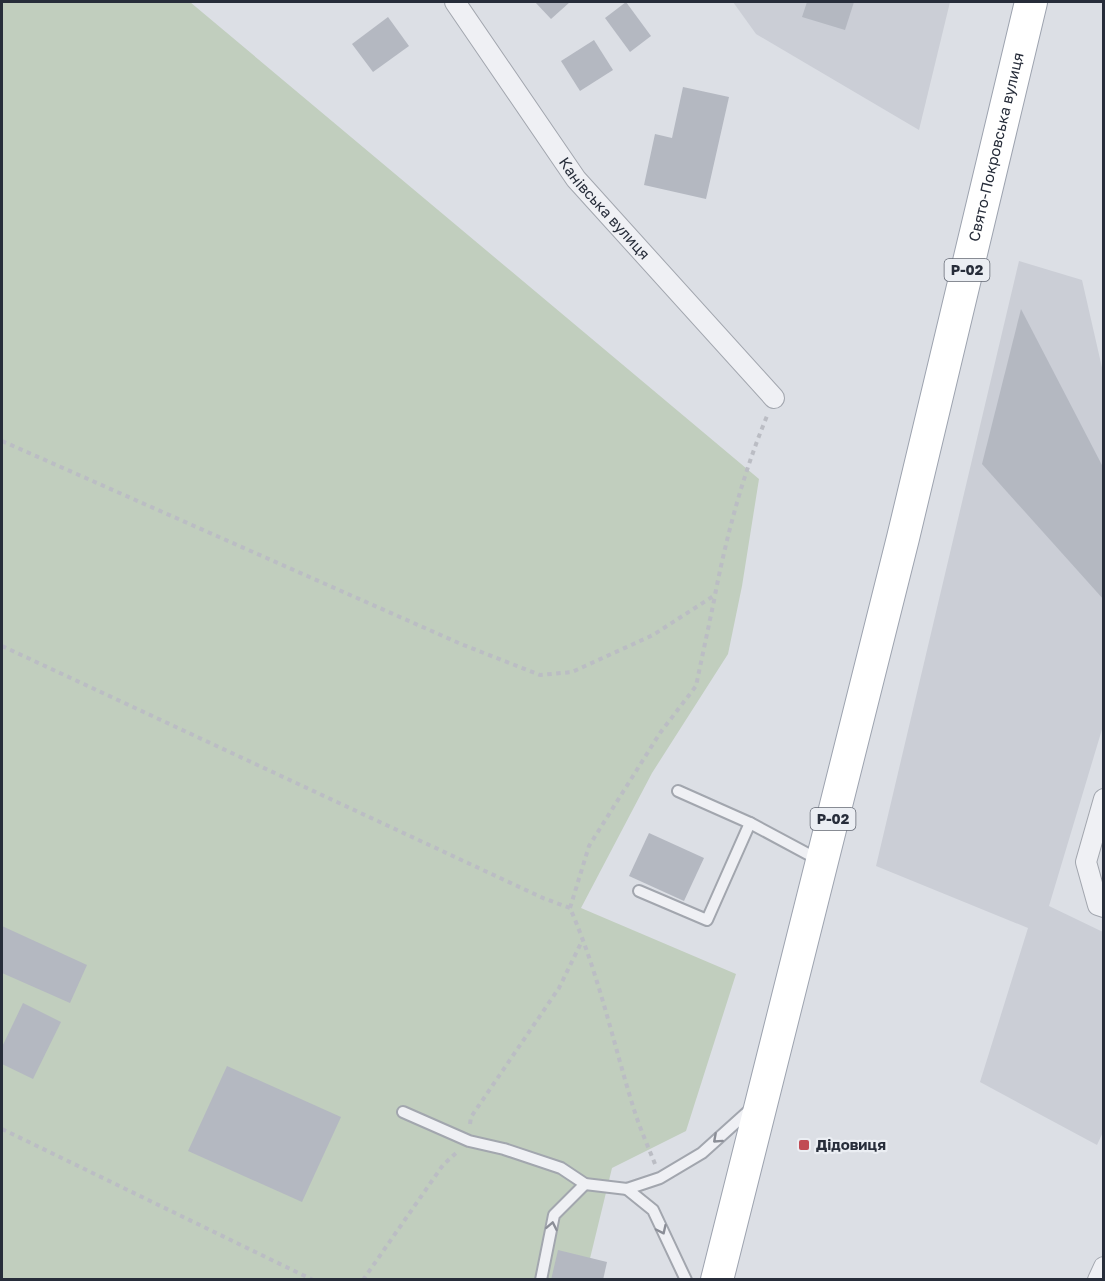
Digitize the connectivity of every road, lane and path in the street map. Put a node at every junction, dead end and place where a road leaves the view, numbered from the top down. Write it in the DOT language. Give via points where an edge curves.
graph roads {
  1 [pos="455,2"];
  2 [pos="1031,2"];
  3 [pos="774,398"];
  4 [pos="2,441"];
  5 [pos="715,595"];
  6 [pos="2,646"];
  7 [pos="678,790"];
  8 [pos="1104,799"];
  9 [pos="750,823"];
  10 [pos="822,862"];
  11 [pos="639,891"];
  12 [pos="1104,907"];
  13 [pos="570,908"];
  14 [pos="583,938"];
  15 [pos="760,1101"];
  16 [pos="403,1112"];
  17 [pos="2,1129"];
  18 [pos="469,1141"];
  19 [pos="660,1178"];
  20 [pos="585,1184"];
  21 [pos="627,1189"];
  22 [pos="1104,1267"];
  23 [pos="313,1280"];
  24 [pos="363,1280"];
  25 [pos="541,1280"];
  26 [pos="686,1280"];
  27 [pos="717,1280"];
  28 [pos="1098,1280"];
  1 -- 3 [label="street, Канівська вулиця" via="576,179"];
  2 -- 10 [label="main road, Свято-Покровська вулиця / Р-02"];
  3 -- 5 [label="path" via="753,449"];
  4 -- 5 [label="path" via="461,644 540,675 572,672 653,635"];
  5 -- 13 [label="path" via="696,686 660,733 589,846"];
  6 -- 13 [label="path"];
  7 -- 9 [label="lane"];
  8 -- 12 [label="street" via="1086,862 1098,905"];
  9 -- 10 [label="lane"];
  9 -- 11 [label="lane" via="707,920"];
  10 -- 15 [label="main road, Р-02"];
  13 -- 14 [label="path"];
  14 -- 18 [label="path" via="559,988 471,1117"];
  14 -- 19 [label="path" via="633,1105"];
  15 -- 19 [label="lane, one-way" via="702,1153"];
  15 -- 27 [label="main road, Р-02"];
  16 -- 18 [label="lane"];
  17 -- 23 [label="path"];
  18 -- 20 [label="lane" via="561,1168"];
  18 -- 24 [label="path" via="443,1165"];
  19 -- 21 [label="lane"];
  20 -- 21 [label="lane"];
  25 -- 20 [label="lane, one-way" via="554,1215"];
  21 -- 26 [label="lane, one-way" via="653,1210"];
  22 -- 28 [label="street"];
}
